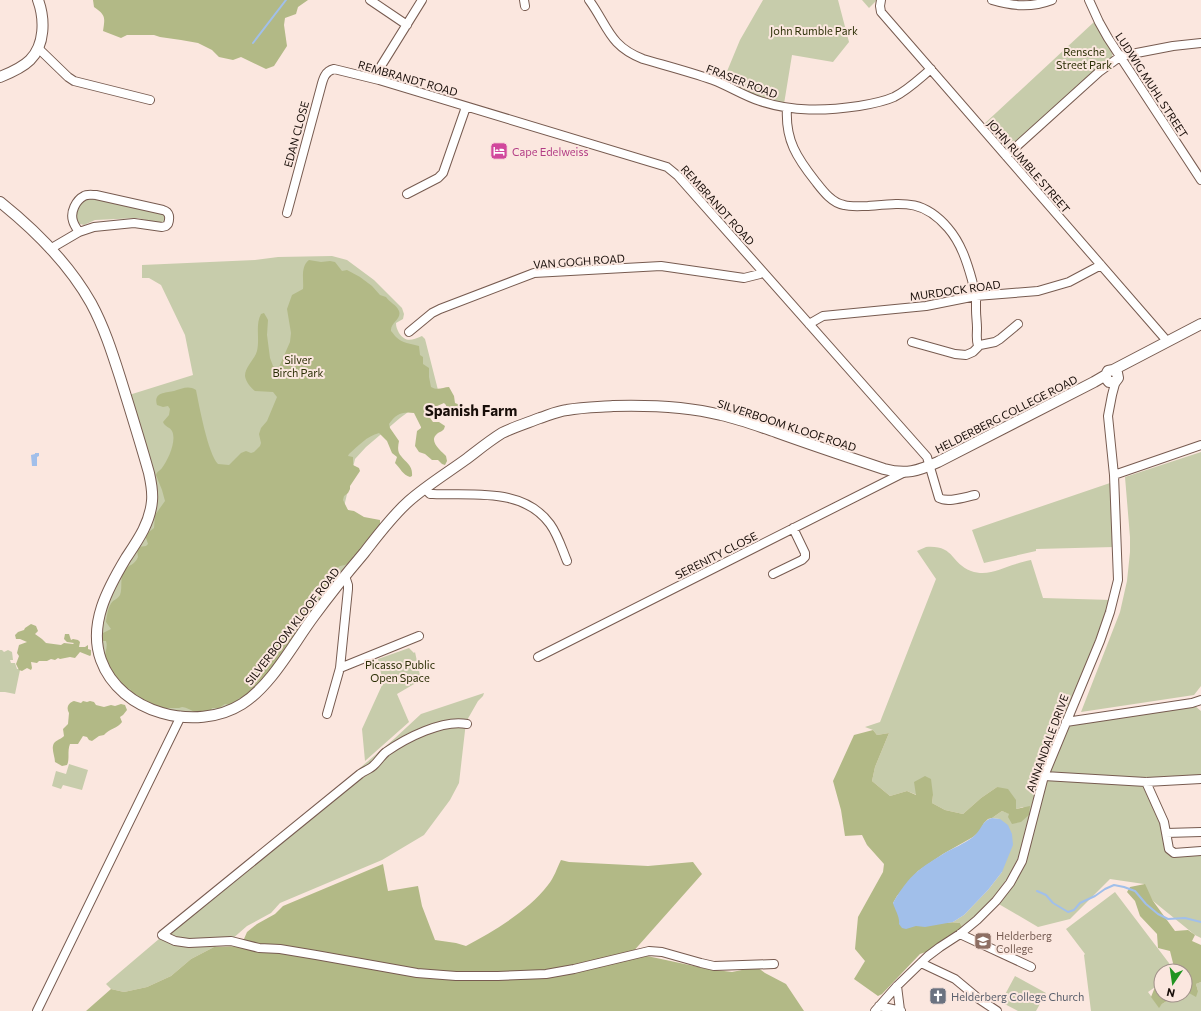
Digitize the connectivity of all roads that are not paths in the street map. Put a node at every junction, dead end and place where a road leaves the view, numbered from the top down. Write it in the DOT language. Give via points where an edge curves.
graph roads {
  1 [pos="38,0"];
  2 [pos="370,0"];
  3 [pos="422,0"];
  4 [pos="589,0"];
  5 [pos="992,0"];
  6 [pos="1052,0"];
  7 [pos="1089,0"];
  8 [pos="881,1"];
  9 [pos="407,25"];
  10 [pos="1201,43"];
  11 [pos="38,48"];
  12 [pos="1121,56"];
  13 [pos="336,69"];
  14 [pos="931,70"];
  15 [pos="0,77"];
  16 [pos="379,80"];
  17 [pos="150,100"];
  18 [pos="466,107"];
  19 [pos="787,108"];
  20 [pos="1006,156"];
  21 [pos="1201,180"];
  22 [pos="407,194"];
  23 [pos="0,202"];
  24 [pos="286,213"];
  25 [pos="79,232"];
  26 [pos="50,249"];
  27 [pos="1101,265"];
  28 [pos="763,272"];
  29 [pos="976,296"];
  30 [pos="809,324"];
  31 [pos="1018,324"];
  32 [pos="1201,324"];
  33 [pos="977,330"];
  34 [pos="409,332"];
  35 [pos="1167,341"];
  36 [pos="912,342"];
  37 [pos="987,343"];
  38 [pos="978,346"];
  39 [pos="1112,377"];
  40 [pos="1201,446"];
  41 [pos="929,466"];
  42 [pos="903,473"];
  43 [pos="1114,474"];
  44 [pos="426,489"];
  45 [pos="975,495"];
  46 [pos="794,528"];
  47 [pos="567,561"];
  48 [pos="773,574"];
  49 [pos="345,576"];
  50 [pos="419,636"];
  51 [pos="538,657"];
  52 [pos="340,668"];
  53 [pos="1200,702"];
  54 [pos="327,714"];
  55 [pos="181,716"];
  56 [pos="1066,722"];
  57 [pos="467,724"];
  58 [pos="1044,776"];
  59 [pos="1201,779"];
  60 [pos="1146,782"];
  61 [pos="1201,832"];
  62 [pos="1166,833"];
  63 [pos="1201,851"];
  64 [pos="960,934"];
  65 [pos="921,963"];
  66 [pos="774,964"];
  67 [pos="1031,967"];
  68 [pos="897,986"];
  69 [pos="877,1009"];
  70 [pos="37,1011"];
  71 [pos="901,1011"];
  72 [pos="997,1011"];
  1 -- 11 [label="street" via="42,20"];
  2 -- 9 [label="street"];
  3 -- 9 [label="street"];
  4 -- 19 [label="street, FRASER ROAD" via="613,39 633,55 713,80 751,98"];
  5 -- 6 [label="street" via="1023,6"];
  7 -- 12 [label="street, LUDWIG MUHL STREET" via="1099,22"];
  8 -- 14 [label="street, JOHN RUMBLE STREET" via="881,12"];
  9 -- 16 [label="street" via="381,66"];
  10 -- 12 [label="street"];
  11 -- 15 [label="street" via="30,61"];
  11 -- 17 [label="street" via="74,81"];
  12 -- 20 [label="street" via="1099,72"];
  12 -- 21 [label="street, LUDWIG MUHL STREET"];
  13 -- 16 [label="street, REMBRANDT ROAD"];
  13 -- 24 [label="street, EDAN CLOSE" via="328,71 323,82"];
  14 -- 19 [label="street, FRASER ROAD" via="904,92 881,102 836,109"];
  14 -- 20 [label="street, JOHN RUMBLE STREET"];
  16 -- 18 [label="street, REMBRANDT ROAD"];
  18 -- 22 [label="street" via="443,173"];
  18 -- 28 [label="street, REMBRANDT ROAD" via="667,167 678,176"];
  19 -- 29 [label="street" via="790,138 796,154 823,191 842,205 853,207 909,204 936,215 961,248"];
  20 -- 27 [label="street, JOHN RUMBLE STREET"];
  23 -- 26 [label="street, SILVERBOOM KLOOF ROAD"];
  25 -- 25 [label="street" via="98,226 134,223 164,227 170,217 164,210 86,195 74,206 73,211 72,220"];
  25 -- 26 [label="street"];
  26 -- 55 [label="street, SILVERBOOM KLOOF ROAD" via="84,292 104,330 152,486 152,501 146,525 117,572 102,607 97,632 101,659 114,683 134,701 155,711"];
  27 -- 29 [label="street, MURDOCK ROAD" via="1079,278 1048,289"];
  27 -- 35 [label="street, JOHN RUMBLE STREET"];
  28 -- 30 [label="street, REMBRANDT ROAD"];
  28 -- 34 [label="street, VAN GOGH ROAD" via="744,278 661,266 534,273 440,309"];
  29 -- 30 [label="street, MURDOCK ROAD" via="926,306 823,316"];
  29 -- 33 [label="street"];
  30 -- 41 [label="street, REMBRANDT ROAD" via="927,457"];
  31 -- 37 [label="street" via="1000,339"];
  32 -- 35 [label="street, HELDERBERG COLLEGE ROAD"];
  33 -- 37 [label="street"];
  33 -- 38 [label="street"];
  35 -- 39 [label="street, HELDERBERG COLLEGE ROAD" via="1133,360"];
  36 -- 38 [label="street" via="961,355 973,352"];
  37 -- 38 [label="street"];
  39 -- 41 [label="street, HELDERBERG COLLEGE ROAD" via="1094,382"];
  39 -- 43 [label="street, ANNANDALE DRIVE" via="1108,416"];
  40 -- 43 [label="street"];
  41 -- 42 [label="street, SILVERBOOM KLOOF ROAD"];
  41 -- 45 [label="street, REMBRANDT ROAD" via="934,485 943,500"];
  42 -- 44 [label="street, SILVERBOOM KLOOF ROAD" via="884,469 723,415 676,407 636,405 567,410 511,429"];
  42 -- 46 [label="street, SERENITY CLOSE"];
  43 -- 56 [label="street, ANNANDALE DRIVE" via="1118,580 1100,641"];
  44 -- 47 [label="street" via="430,494 488,495 525,504 550,524"];
  44 -- 49 [label="street, SILVERBOOM KLOOF ROAD" via="409,501 394,517"];
  46 -- 48 [label="street" via="805,557"];
  46 -- 51 [label="street, SERENITY CLOSE"];
  49 -- 52 [label="street" via="348,590"];
  49 -- 55 [label="street, SILVERBOOM KLOOF ROAD" via="256,693 244,703 223,713 202,717"];
  50 -- 52 [label="street"];
  52 -- 54 [label="street"];
  53 -- 56 [label="street"];
  55 -- 70 [label="street"];
  56 -- 58 [label="street, ANNANDALE DRIVE"];
  57 -- 66 [label="street" via="453,723 419,733 385,753 373,766 162,935 175,942 231,941 259,948 280,949 417,973 456,976 546,974 648,952 662,952 714,966"];
  58 -- 60 [label="street"];
  58 -- 64 [label="street, ANNANDALE DRIVE" via="1022,861 1016,873 996,901"];
  59 -- 60 [label="street"];
  60 -- 62 [label="street" via="1164,822"];
  61 -- 62 [label="street"];
  62 -- 63 [label="street" via="1172,852"];
  64 -- 65 [label="street, ANNANDALE DRIVE"];
  64 -- 67 [label="street"];
  65 -- 68 [label="street, ANNANDALE DRIVE"];
  65 -- 72 [label="street" via="955,979"];
  68 -- 69 [label="street, ANNANDALE DRIVE"];
  68 -- 71 [label="street"];
  69 -- 71 [label="street"];
}
